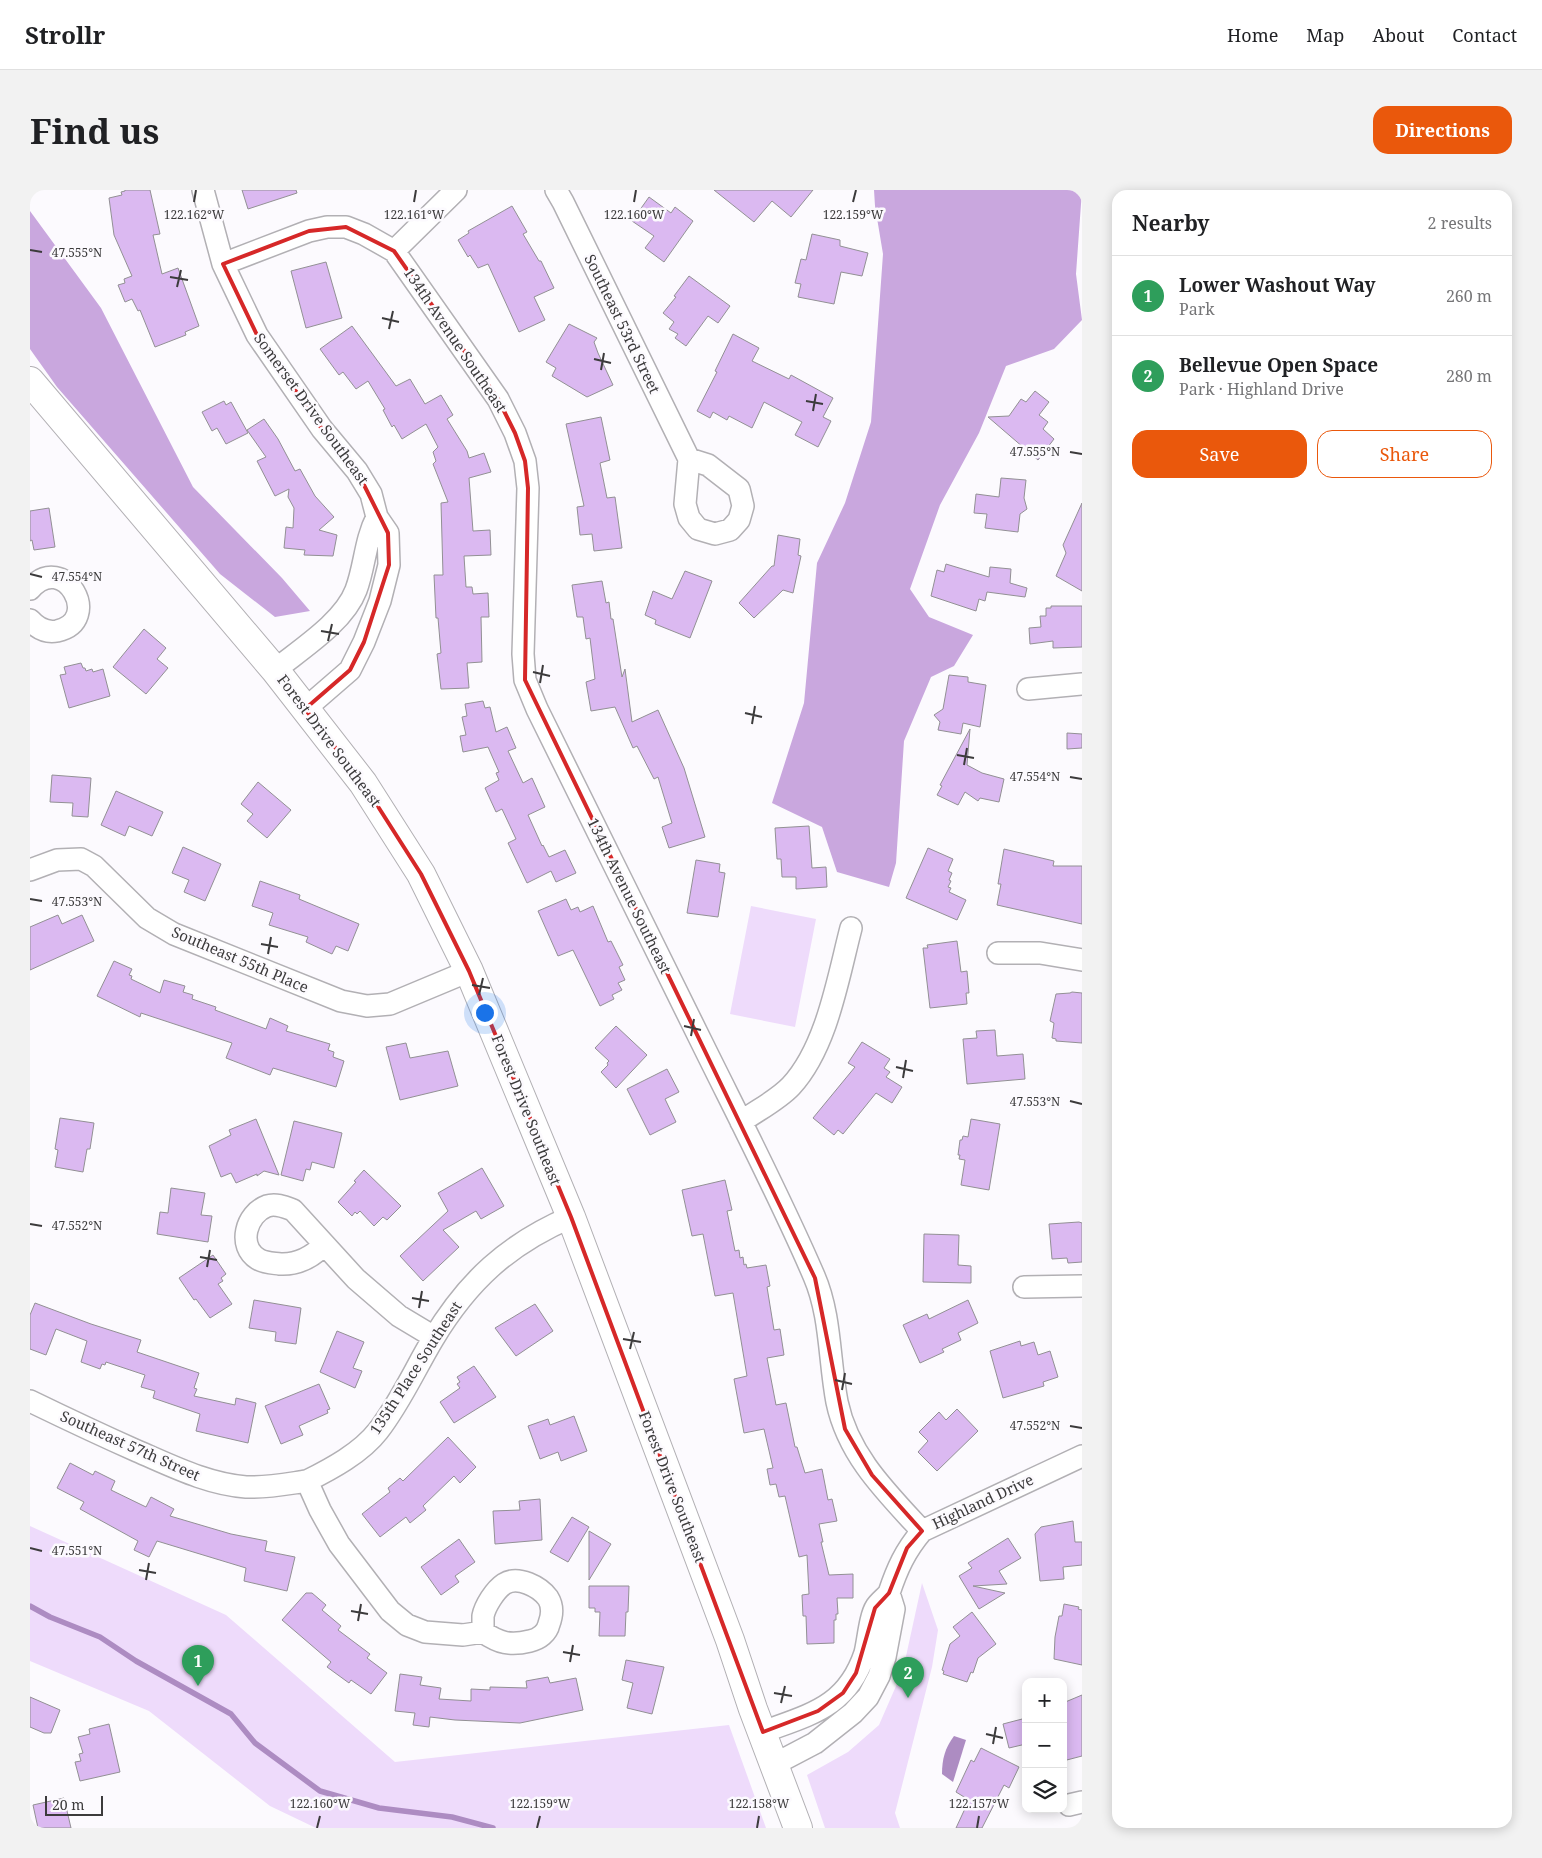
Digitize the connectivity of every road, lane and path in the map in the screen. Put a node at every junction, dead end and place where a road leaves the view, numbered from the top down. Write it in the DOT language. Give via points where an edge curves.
graph roads {
  1 [pos="203,190"];
  2 [pos="456,190"];
  3 [pos="556,190"];
  4 [pos="394,251"];
  5 [pos="223,264"];
  6 [pos="30,381"];
  7 [pos="689,459"];
  8 [pos="376,517"];
  9 [pos="30,589"];
  10 [pos="30,620"];
  11 [pos="275,670"];
  12 [pos="1082,684"];
  13 [pos="1028,689"];
  14 [pos="305,709"];
  15 [pos="30,870"];
  16 [pos="851,928"];
  17 [pos="998,953"];
  18 [pos="1082,960"];
  19 [pos="469,971"];
  20 [pos="741,1122"];
  21 [pos="571,1218"];
  22 [pos="324,1245"];
  23 [pos="1082,1286"];
  24 [pos="1024,1288"];
  25 [pos="434,1337"];
  26 [pos="30,1400"];
  27 [pos="1082,1456"];
  28 [pos="307,1481"];
  29 [pos="922,1531"];
  30 [pos="890,1593"];
  31 [pos="483,1632"];
  32 [pos="763,1732"];
  33 [pos="775,1764"];
  34 [pos="798,1828"];
  1 -- 5 [label="street, Somerset Drive Southeast"];
  2 -- 4 [label="street"];
  3 -- 7 [label="street, Southeast 53rd Street"];
  4 -- 5 [label="street" via="346,227 327,227"];
  4 -- 20 [label="street, 134th Avenue Southeast" via="498,399 515,433 525,460 528,488 525,680"];
  5 -- 8 [label="street, Somerset Drive Southeast" via="257,335 322,429 357,471 371,494"];
  6 -- 11 [label="main road, Forest Drive Southeast"];
  8 -- 11 [label="street" via="355,592 342,613"];
  8 -- 14 [label="street, Somerset Drive Southeast" via="388,533 389,565 380,601 350,670"];
  9 -- 10 [label="street" via="42,579 58,578 72,587 79,602 75,618 62,629 45,631"];
  11 -- 14 [label="main road, Forest Drive Southeast"];
  12 -- 13 [label="street"];
  14 -- 19 [label="main road, Forest Drive Southeast" via="363,783 421,874"];
  15 -- 19 [label="street, Southeast 55th Place" via="57,860 81,859 94,866 147,918 174,934 341,1002 367,1006 390,1004"];
  16 -- 20 [label="street" via="824,1028 803,1072 789,1088"];
  17 -- 18 [label="street" via="1040,953"];
  19 -- 21 [label="main road, Forest Drive Southeast"];
  20 -- 29 [label="street, 134th Avenue Southeast" via="815,1278 845,1429 872,1475"];
  21 -- 25 [label="street, 135th Place Southeast" via="524,1240 496,1261 473,1284"];
  21 -- 32 [label="main road, Forest Drive Southeast"];
  22 -- 25 [label="street" via="384,1304"];
  23 -- 24 [label="street"];
  25 -- 28 [label="street, 135th Place Southeast" via="377,1432 350,1456"];
  26 -- 28 [label="street, Southeast 57th Street" via="184,1472 244,1486 267,1487"];
  27 -- 29 [label="street, Highland Drive"];
  28 -- 31 [label="street" via="339,1544 390,1611 407,1625 425,1632 463,1635"];
  29 -- 30 [label="street, Highland Drive" via="907,1548"];
  30 -- 32 [label="street, Highland Drive" via="875,1608 865,1653 843,1693 818,1711"];
  30 -- 33 [label="street, Highland Drive" via="894,1610 885,1657 868,1697 815,1743"];
  32 -- 33 [label="main road, Forest Drive Southeast"];
  33 -- 34 [label="main road, Forest Drive Southeast"];
}
